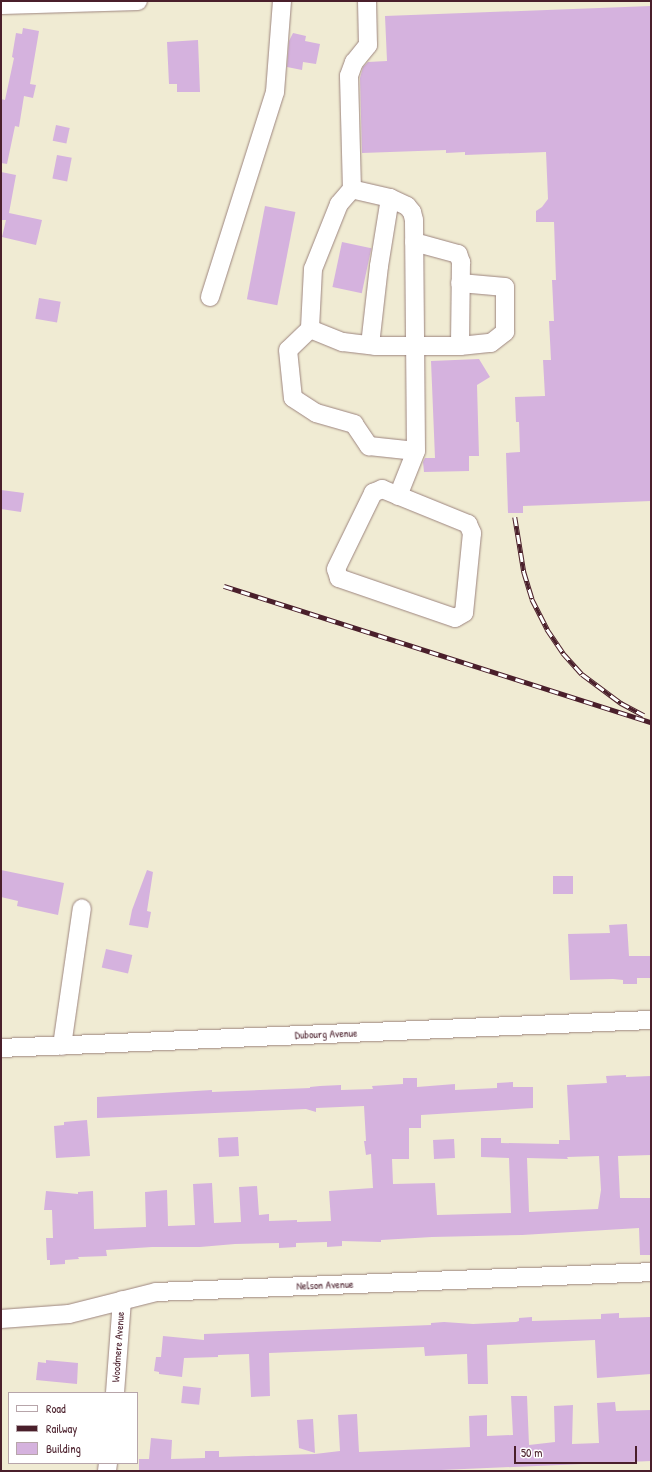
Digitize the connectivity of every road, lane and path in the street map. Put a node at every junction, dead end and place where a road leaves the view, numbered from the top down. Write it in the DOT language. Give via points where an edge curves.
graph roads {
  1 [pos="138,1"];
  2 [pos="282,1"];
  3 [pos="367,1"];
  4 [pos="6,3"];
  5 [pos="352,189"];
  6 [pos="390,198"];
  7 [pos="414,242"];
  8 [pos="460,283"];
  9 [pos="210,297"];
  10 [pos="310,329"];
  11 [pos="370,345"];
  12 [pos="414,346"];
  13 [pos="460,346"];
  14 [pos="416,451"];
  15 [pos="398,496"];
  16 [pos="82,908"];
  17 [pos="651,1020"];
  18 [pos="62,1046"];
  19 [pos="1,1048"];
  20 [pos="651,1272"];
  21 [pos="122,1300"];
  22 [pos="1,1319"];
  23 [pos="115,1392"];
  1 -- 4 [label="street"];
  2 -- 9 [label="street" via="275,92"];
  3 -- 5 [label="street" via="368,45 354,62 349,76"];
  5 -- 6 [label="street"];
  5 -- 10 [label="street" via="339,204 313,269"];
  6 -- 7 [label="street" via="407,206 412,212"];
  6 -- 11 [label="street"];
  7 -- 8 [label="street" via="458,254 461,262"];
  7 -- 12 [label="street"];
  8 -- 13 [label="street"];
  8 -- 13 [label="street" via="505,287 506,298 504,332 491,343"];
  10 -- 11 [label="street" via="343,342"];
  10 -- 14 [label="street" via="288,350 293,398 316,413 354,424 369,446"];
  11 -- 12 [label="street"];
  12 -- 13 [label="street"];
  12 -- 14 [label="street"];
  14 -- 15 [label="street"];
  15 -- 15 [label="street" via="382,488 373,493 336,569 339,578 455,618 464,613 472,533 468,524"];
  16 -- 18 [label="street"];
  17 -- 18 [label="street, Dubourg Avenue"];
  18 -- 19 [label="street, Dubourg Avenue"];
  20 -- 21 [label="street, Nelson Avenue" via="156,1292"];
  21 -- 22 [label="street, Nelson Avenue" via="69,1314"];
  21 -- 23 [label="street, Woodmere Avenue"];
}
